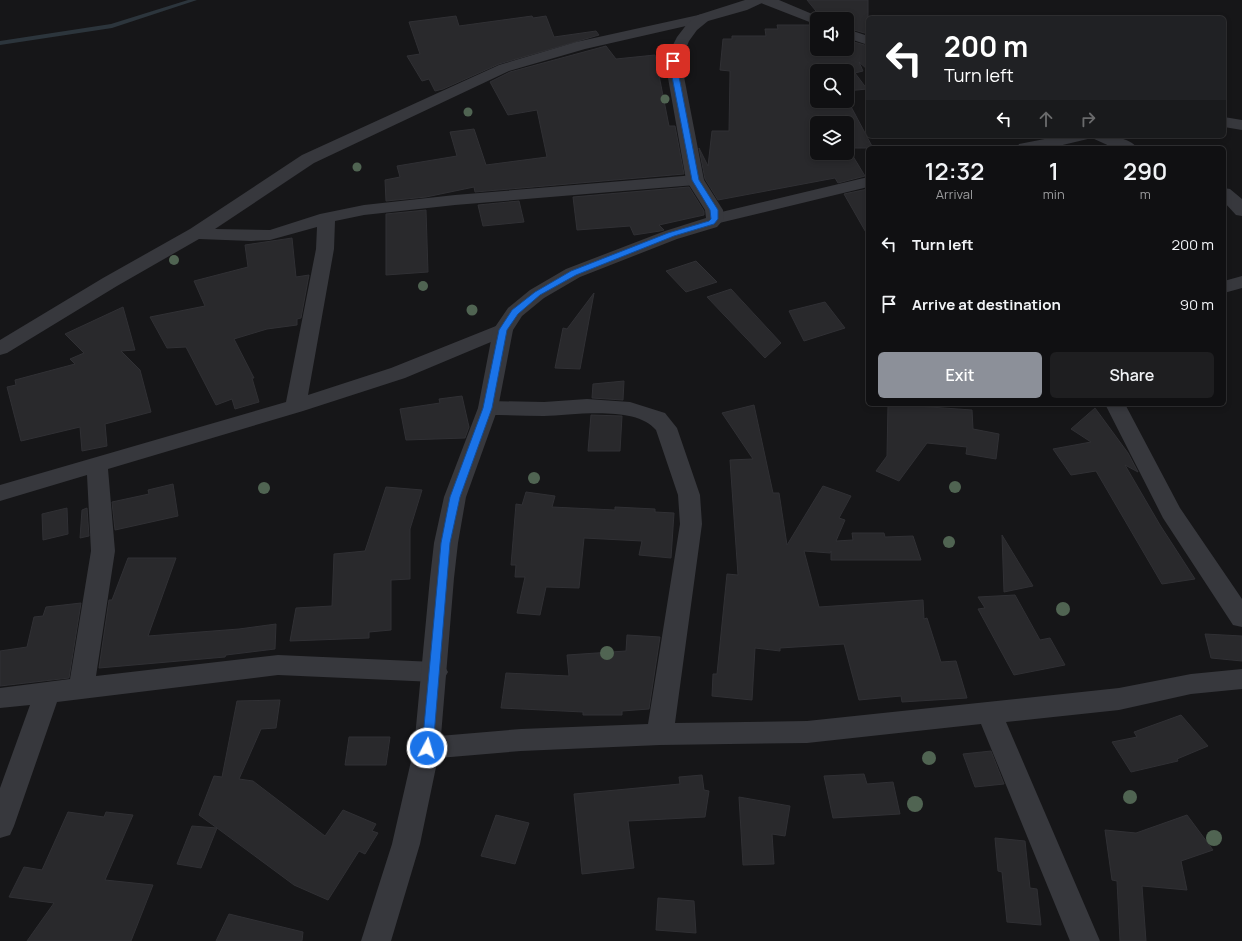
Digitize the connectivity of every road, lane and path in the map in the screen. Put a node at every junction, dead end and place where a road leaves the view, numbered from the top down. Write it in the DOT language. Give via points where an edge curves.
graph roads {
  1 [pos="757,0"];
  2 [pos="766,0"];
  3 [pos="810,17"];
  4 [pos="703,18"];
  5 [pos="854,35"];
  6 [pos="866,41"];
  7 [pos="1226,122"];
  8 [pos="1242,124"];
  9 [pos="1075,138"];
  10 [pos="1103,138"];
  11 [pos="1035,146"];
  12 [pos="1124,146"];
  13 [pos="695,180"];
  14 [pos="866,182"];
  15 [pos="1226,196"];
  16 [pos="1242,211"];
  17 [pos="326,218"];
  18 [pos="715,219"];
  19 [pos="196,233"];
  20 [pos="1242,282"];
  21 [pos="1226,286"];
  22 [pos="503,330"];
  23 [pos="0,349"];
  24 [pos="296,406"];
  25 [pos="1116,406"];
  26 [pos="488,408"];
  27 [pos="97,466"];
  28 [pos="0,493"];
  29 [pos="1242,618"];
  30 [pos="435,672"];
  31 [pos="1242,679"];
  32 [pos="81,689"];
  33 [pos="47,694"];
  34 [pos="0,698"];
  35 [pos="989,713"];
  36 [pos="660,734"];
  37 [pos="427,748"];
  38 [pos="0,826"];
  39 [pos="376,941"];
  40 [pos="1085,941"];
  1 -- 4 [label="street"];
  2 -- 3 [label="street"];
  4 -- 13 [label="street" via="682,40 673,61"];
  4 -- 19 [label="street" via="581,45 504,68 308,159"];
  5 -- 6 [label="street"];
  7 -- 8 [label="street"];
  9 -- 11 [label="street"];
  10 -- 12 [label="street"];
  13 -- 17 [label="street" via="455,200 364,210"];
  13 -- 18 [label="street" via="714,210"];
  14 -- 18 [label="street"];
  15 -- 16 [label="street"];
  17 -- 19 [label="street" via="270,235"];
  17 -- 24 [label="street" via="325,249"];
  18 -- 22 [label="street" via="711,223 671,235 573,273 537,294 515,312"];
  19 -- 23 [label="street"];
  20 -- 21 [label="street"];
  22 -- 24 [label="street" via="398,374"];
  22 -- 26 [label="street"];
  24 -- 27 [label="street"];
  25 -- 29 [label="street" via="1171,512"];
  26 -- 30 [label="street" via="453,504 444,557"];
  26 -- 36 [label="street" via="544,409 587,406 630,409 658,418 666,428 689,495 691,524"];
  27 -- 28 [label="street"];
  27 -- 32 [label="street" via="103,551"];
  30 -- 32 [label="street" via="278,665"];
  30 -- 37 [label="street"];
  31 -- 35 [label="street" via="1191,684 1119,699"];
  32 -- 33 [label="street"];
  33 -- 34 [label="street"];
  33 -- 38 [label="street"];
  35 -- 36 [label="street" via="807,732"];
  35 -- 40 [label="street"];
  36 -- 37 [label="street" via="521,740"];
  37 -- 39 [label="street" via="406,844"];
}
